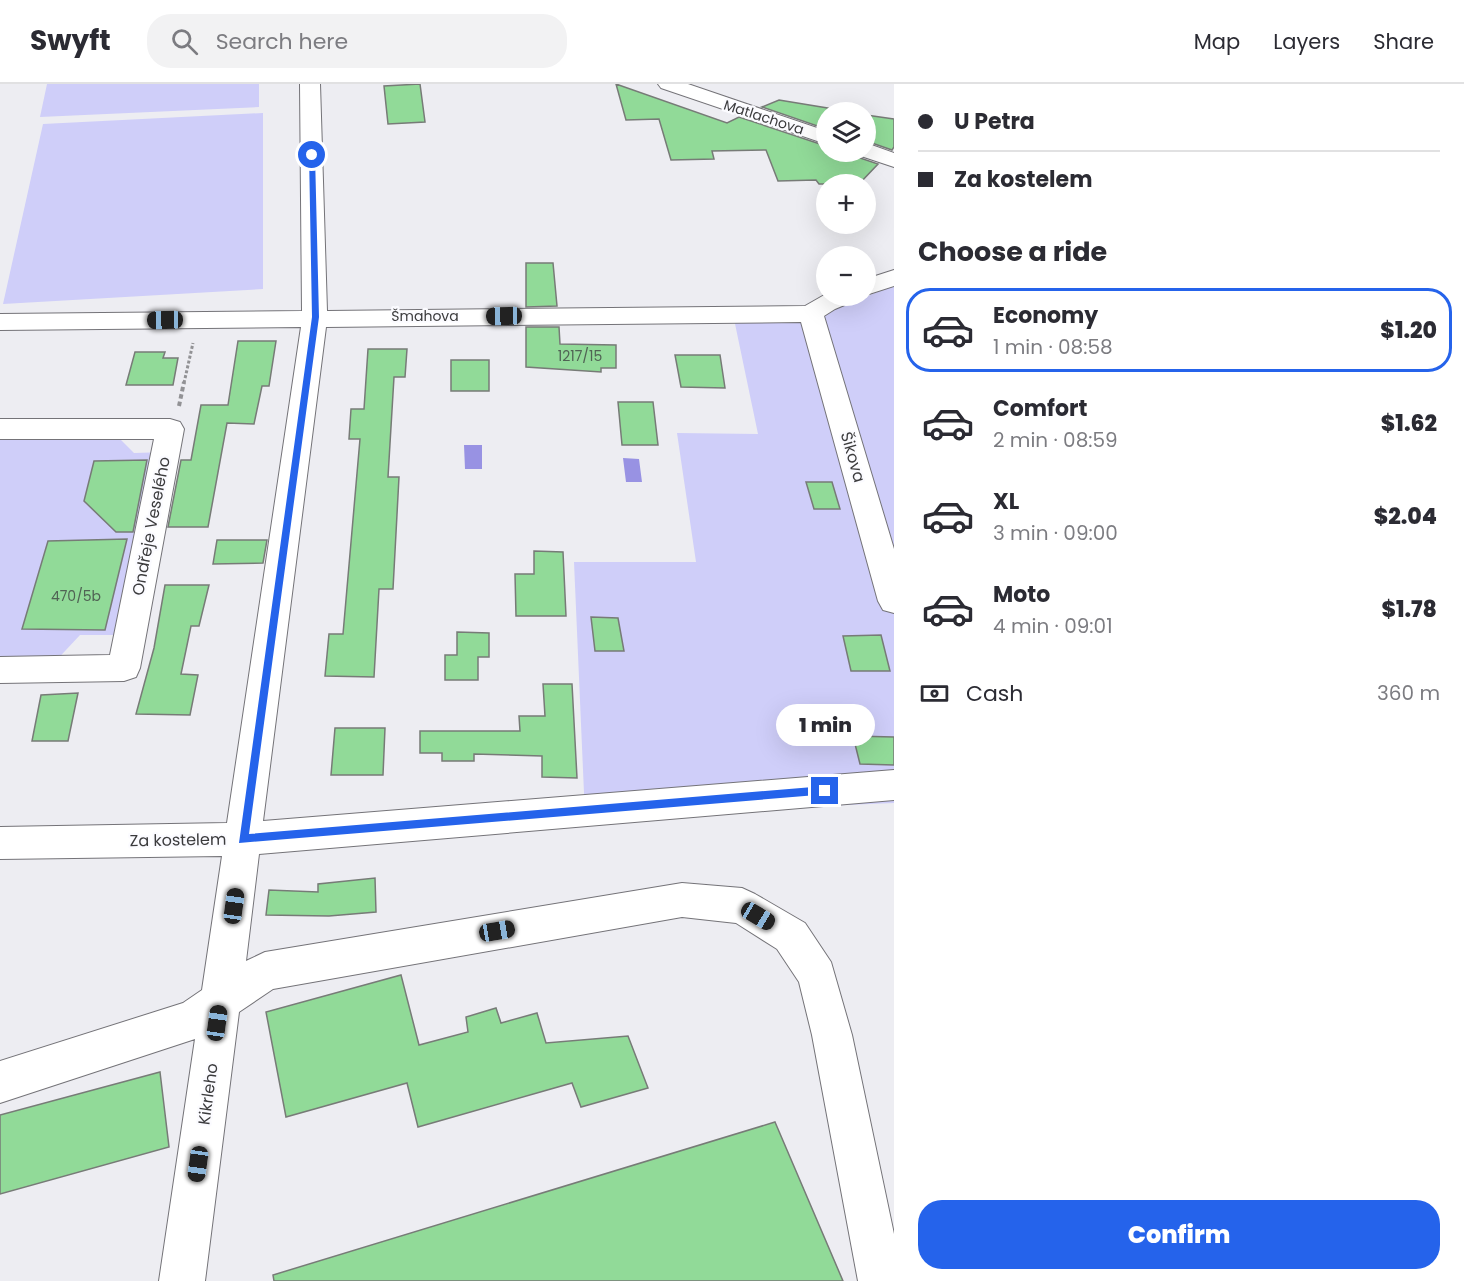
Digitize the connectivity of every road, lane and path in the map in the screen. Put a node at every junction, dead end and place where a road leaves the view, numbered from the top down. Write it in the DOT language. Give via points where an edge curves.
graph roads {
  1 [pos="310,84"];
  2 [pos="668,84"];
  3 [pos="712,92"];
  4 [pos="816,134"];
  5 [pos="876,154"];
  6 [pos="894,160"];
  7 [pos="894,277"];
  8 [pos="876,284"];
  9 [pos="822,306"];
  10 [pos="811,314"];
  11 [pos="315,317"];
  12 [pos="0,322"];
  13 [pos="195,333"];
  14 [pos="0,429"];
  15 [pos="170,429"];
  16 [pos="894,602"];
  17 [pos="0,670"];
  18 [pos="894,785"];
  19 [pos="0,843"];
  20 [pos="242,849"];
  21 [pos="221,999"];
  22 [pos="0,1082"];
  23 [pos="182,1281"];
  24 [pos="880,1281"];
  1 -- 11 [label="street, Kikrleho"];
  2 -- 3 [label="street, Matlachova"];
  3 -- 4 [label="street, Matlachova"];
  5 -- 6 [label="street"];
  7 -- 8 [label="street"];
  9 -- 10 [label="street, Šmahova"];
  10 -- 11 [label="street, Šmahova"];
  10 -- 16 [label="street, Šikova"];
  11 -- 12 [label="street, Šmahova"];
  11 -- 20 [label="street, Kikrleho"];
  13 -- 15 [label="path" via="175,425"];
  14 -- 15 [label="street"];
  15 -- 17 [label="street, Ondřeje Veselého" via="123,668"];
  18 -- 20 [label="street, Za kostelem"];
  19 -- 20 [label="street, Za kostelem"];
  20 -- 21 [label="street, Kikrleho"];
  21 -- 22 [label="street" via="193,1020"];
  21 -- 23 [label="street, Kikrleho"];
  21 -- 24 [label="street" via="265,970 682,900 742,906 791,936 817,975"];
}
